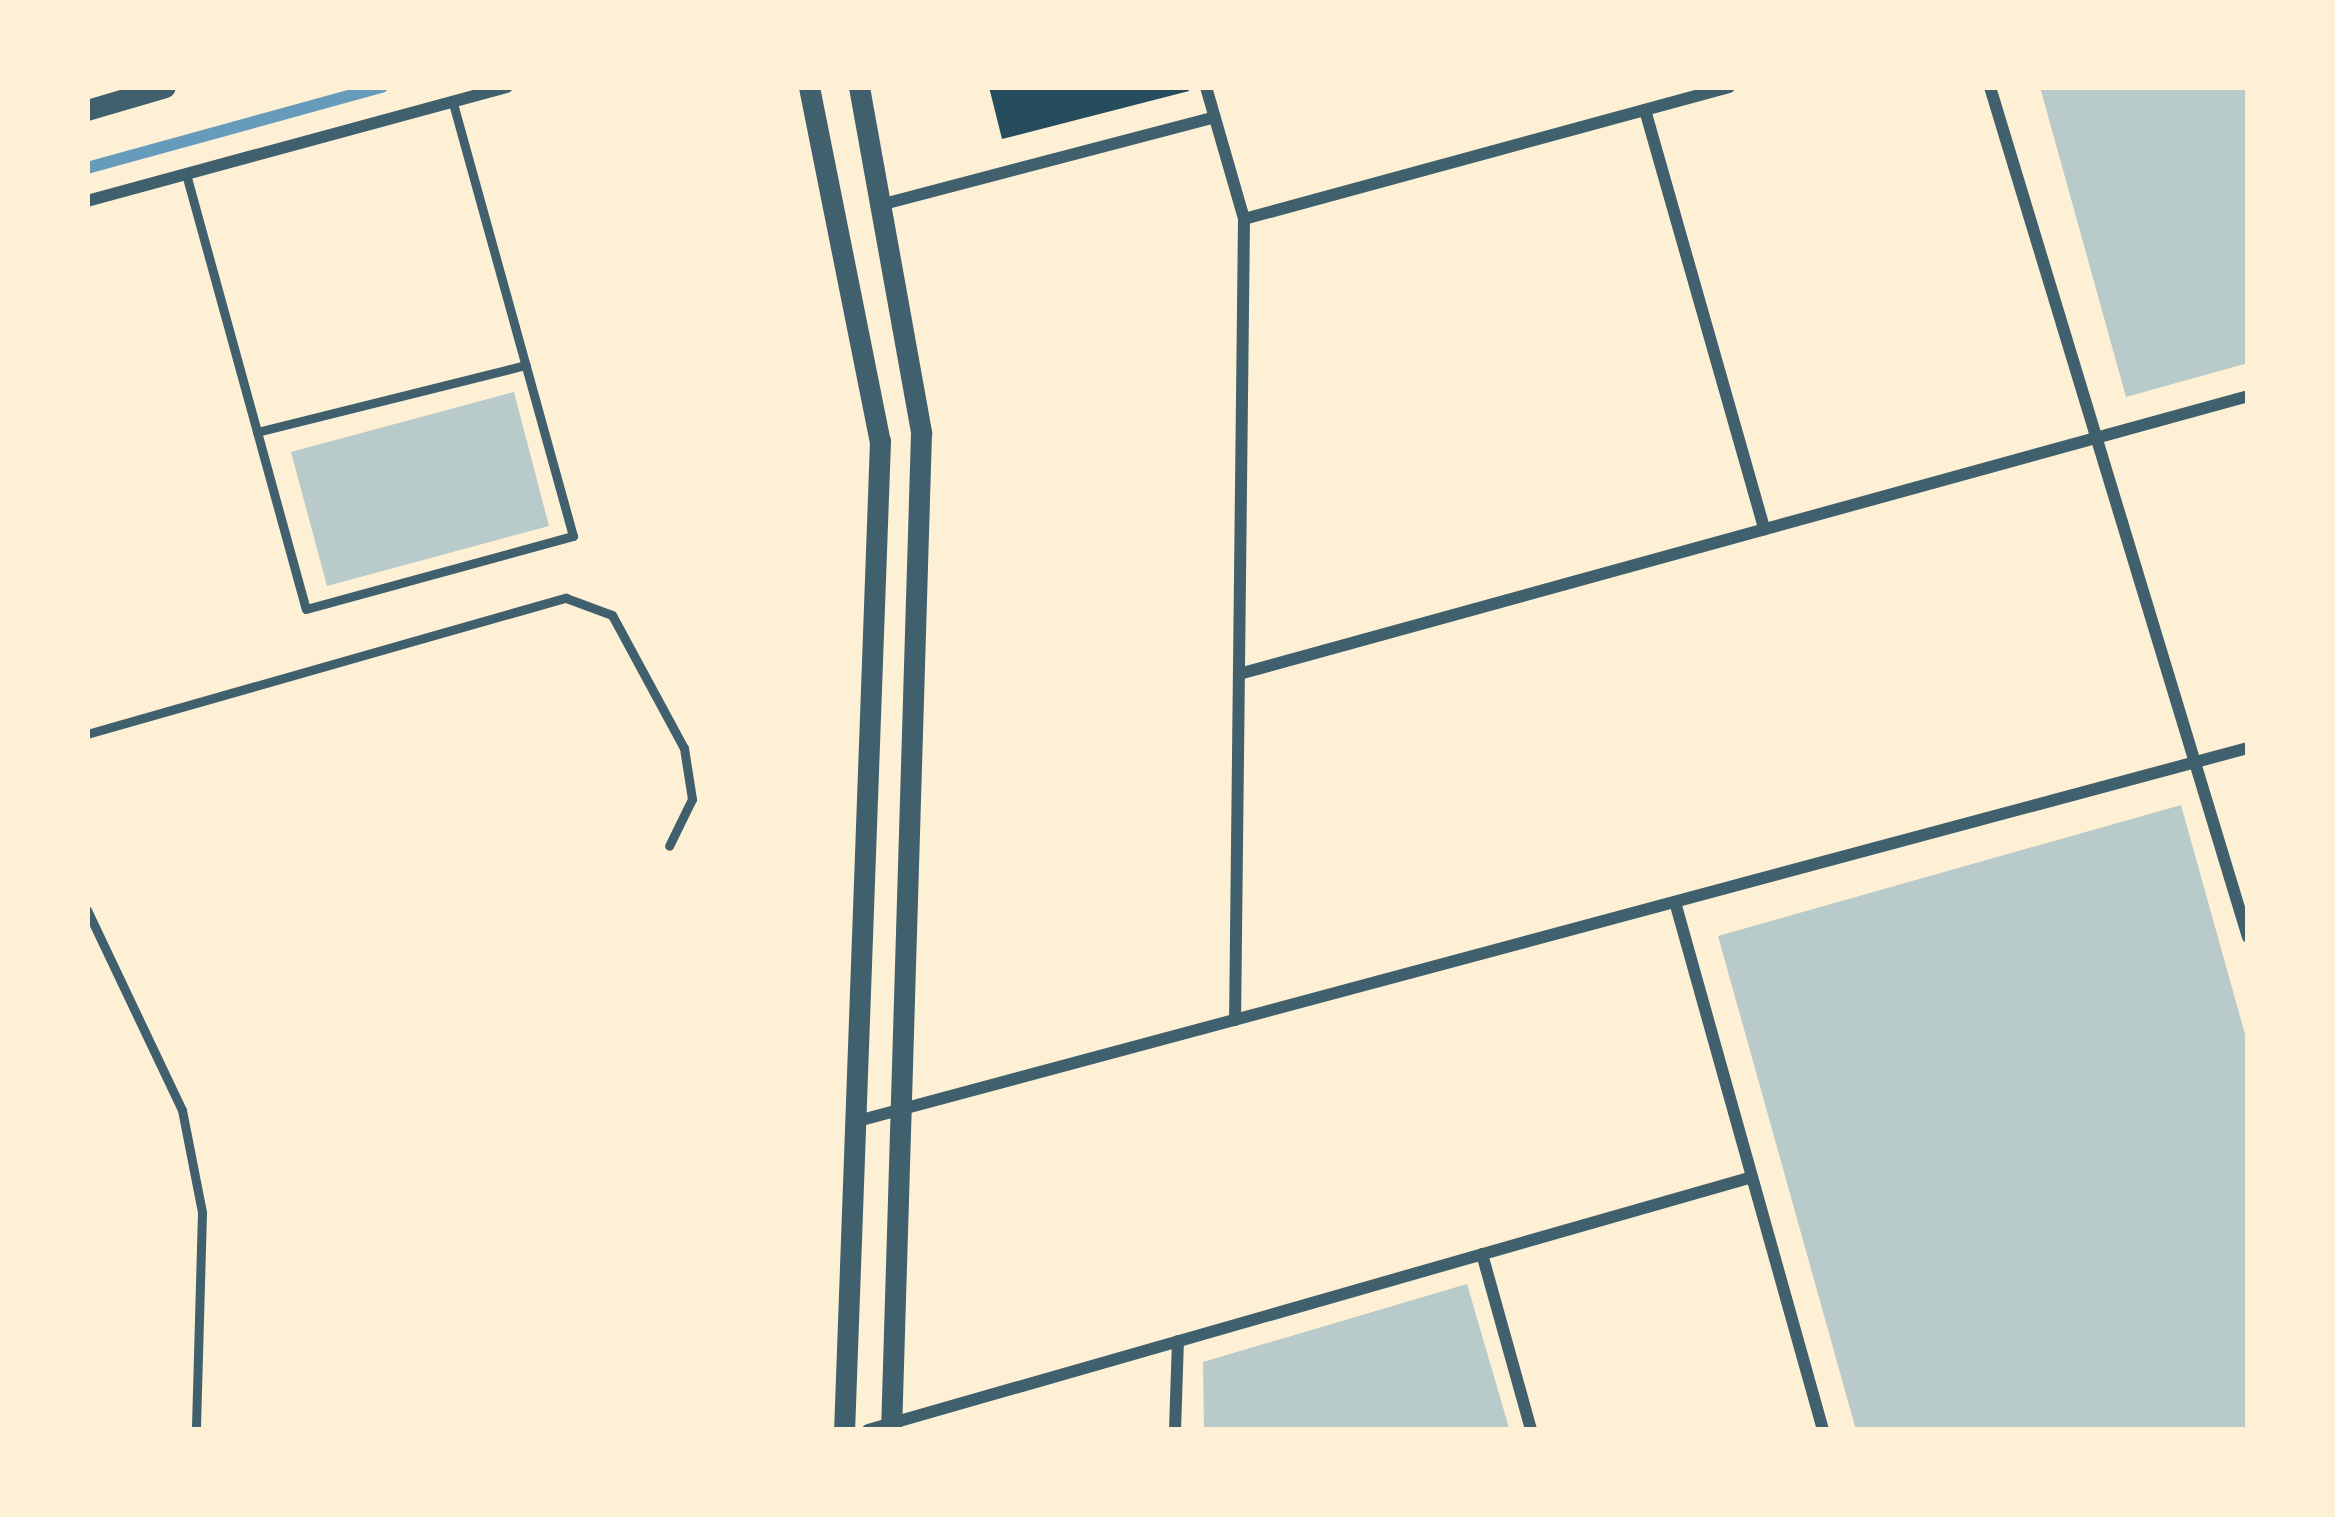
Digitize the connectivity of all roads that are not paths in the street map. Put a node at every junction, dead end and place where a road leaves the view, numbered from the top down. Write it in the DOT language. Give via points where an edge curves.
graph roads {
  1 [pos="165,87"];
  2 [pos="507,87"];
  3 [pos="809,87"];
  4 [pos="859,87"];
  5 [pos="1206,87"];
  6 [pos="1730,87"];
  7 [pos="1990,87"];
  8 [pos="452,102"];
  9 [pos="87,110"];
  10 [pos="1645,110"];
  11 [pos="1215,117"];
  12 [pos="186,174"];
  13 [pos="87,201"];
  14 [pos="880,205"];
  15 [pos="1244,219"];
  16 [pos="526,365"];
  17 [pos="2248,395"];
  18 [pos="257,432"];
  19 [pos="2096,438"];
  20 [pos="1764,529"];
  21 [pos="1239,674"];
  22 [pos="87,734"];
  23 [pos="2248,748"];
  24 [pos="2195,762"];
  25 [pos="669,846"];
  26 [pos="1675,902"];
  27 [pos="87,910"];
  28 [pos="2248,937"];
  29 [pos="1235,1020"];
  30 [pos="901,1109"];
  31 [pos="854,1122"];
  32 [pos="1752,1177"];
  33 [pos="1482,1254"];
  34 [pos="1178,1341"];
  35 [pos="891,1427"];
  36 [pos="196,1430"];
  37 [pos="844,1430"];
  38 [pos="868,1430"];
  39 [pos="1174,1430"];
  40 [pos="1531,1430"];
  41 [pos="1823,1430"];
  1 -- 9 [label="street"];
  2 -- 8 [label="street"];
  3 -- 31 [label="street" via="880,441"];
  4 -- 14 [label="street"];
  5 -- 11 [label="street"];
  6 -- 10 [label="street"];
  7 -- 19 [label="street"];
  8 -- 12 [label="street"];
  8 -- 16 [label="lane"];
  10 -- 15 [label="street"];
  10 -- 20 [label="street"];
  11 -- 14 [label="street"];
  11 -- 15 [label="street"];
  12 -- 13 [label="street"];
  12 -- 18 [label="lane"];
  14 -- 30 [label="street" via="921,433"];
  15 -- 21 [label="street"];
  16 -- 18 [label="lane"];
  16 -- 18 [label="lane" via="573,536 306,609"];
  17 -- 19 [label="street"];
  19 -- 20 [label="street"];
  19 -- 24 [label="street"];
  20 -- 21 [label="street"];
  21 -- 29 [label="street"];
  22 -- 25 [label="lane" via="566,598 612,615 684,748 692,799"];
  23 -- 24 [label="street"];
  24 -- 26 [label="street"];
  24 -- 28 [label="street"];
  26 -- 29 [label="street"];
  26 -- 32 [label="street"];
  27 -- 36 [label="lane" via="182,1110 202,1212"];
  29 -- 30 [label="street"];
  30 -- 31 [label="street"];
  30 -- 35 [label="street"];
  31 -- 37 [label="street"];
  32 -- 33 [label="street"];
  32 -- 41 [label="street"];
  33 -- 34 [label="street"];
  33 -- 40 [label="street"];
  34 -- 35 [label="street"];
  34 -- 39 [label="street"];
  35 -- 38 [label="street"];
}
